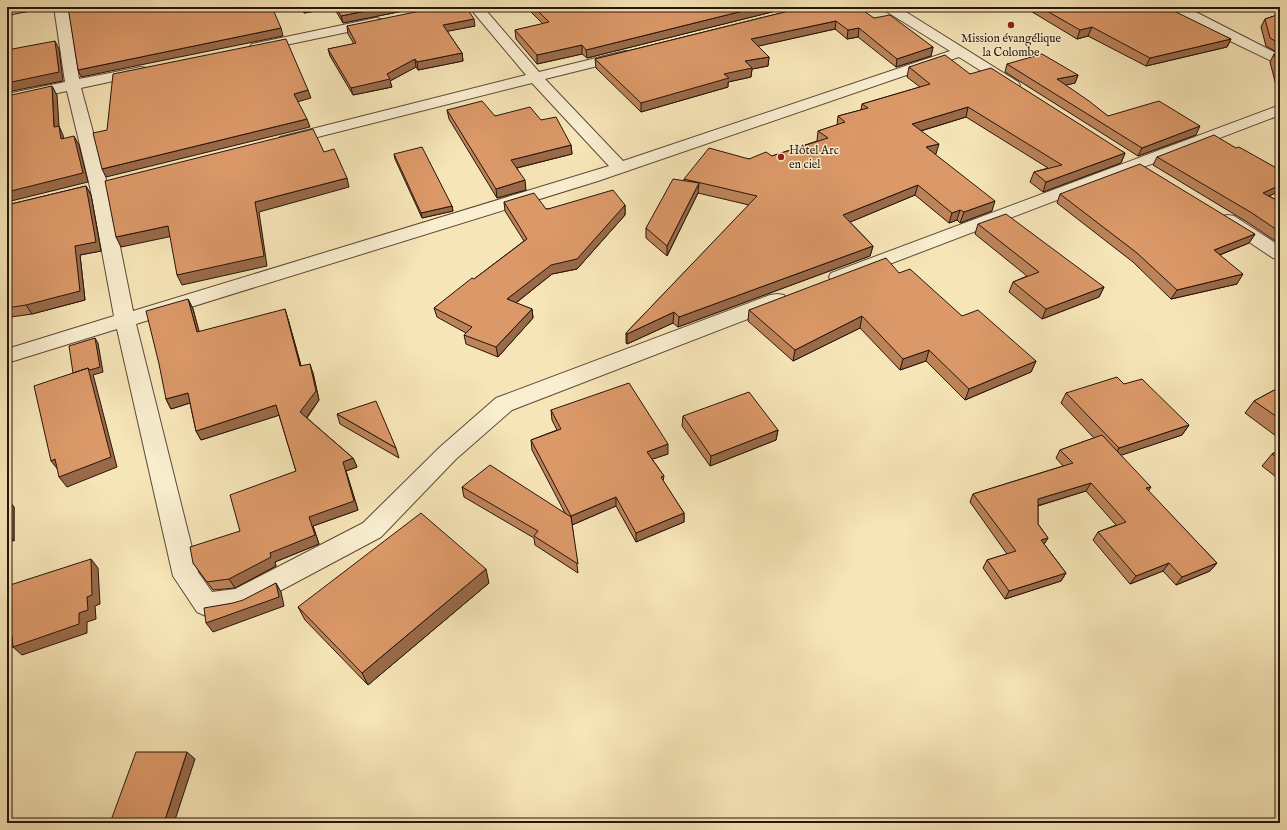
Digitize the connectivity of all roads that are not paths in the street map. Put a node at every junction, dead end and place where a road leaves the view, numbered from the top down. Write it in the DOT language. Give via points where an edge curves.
graph roads {
  1 [pos="28,7"];
  2 [pos="61,7"];
  3 [pos="476,7"];
  4 [pos="889,7"];
  5 [pos="1176,7"];
  6 [pos="7,11"];
  7 [pos="386,20"];
  8 [pos="245,49"];
  9 [pos="636,52"];
  10 [pos="961,52"];
  11 [pos="1280,61"];
  12 [pos="152,69"];
  13 [pos="535,77"];
  14 [pos="73,85"];
  15 [pos="1028,95"];
  16 [pos="7,99"];
  17 [pos="1280,110"];
  18 [pos="275,142"];
  19 [pos="1129,159"];
  20 [pos="620,168"];
  21 [pos="1155,175"];
  22 [pos="1214,211"];
  23 [pos="1280,254"];
  24 [pos="824,282"];
  25 [pos="794,293"];
  26 [pos="125,320"];
  27 [pos="7,356"];
  1 -- 6 [label="main road"];
  2 -- 14 [label="street"];
  3 -- 13 [label="street"];
  4 -- 10 [label="street"];
  5 -- 11 [label="street"];
  7 -- 8 [label="street"];
  9 -- 13 [label="street"];
  10 -- 15 [label="street"];
  10 -- 20 [label="street"];
  12 -- 14 [label="street"];
  13 -- 18 [label="street"];
  13 -- 20 [label="street"];
  14 -- 16 [label="street"];
  14 -- 26 [label="street" via="99,187"];
  17 -- 19 [label="street"];
  19 -- 21 [label="street"];
  19 -- 24 [label="street"];
  20 -- 26 [label="street"];
  22 -- 23 [label="street"];
  25 -- 26 [label="street" via="504,404 448,453 372,530 239,600 206,604 186,576"];
  26 -- 27 [label="street"];
}
